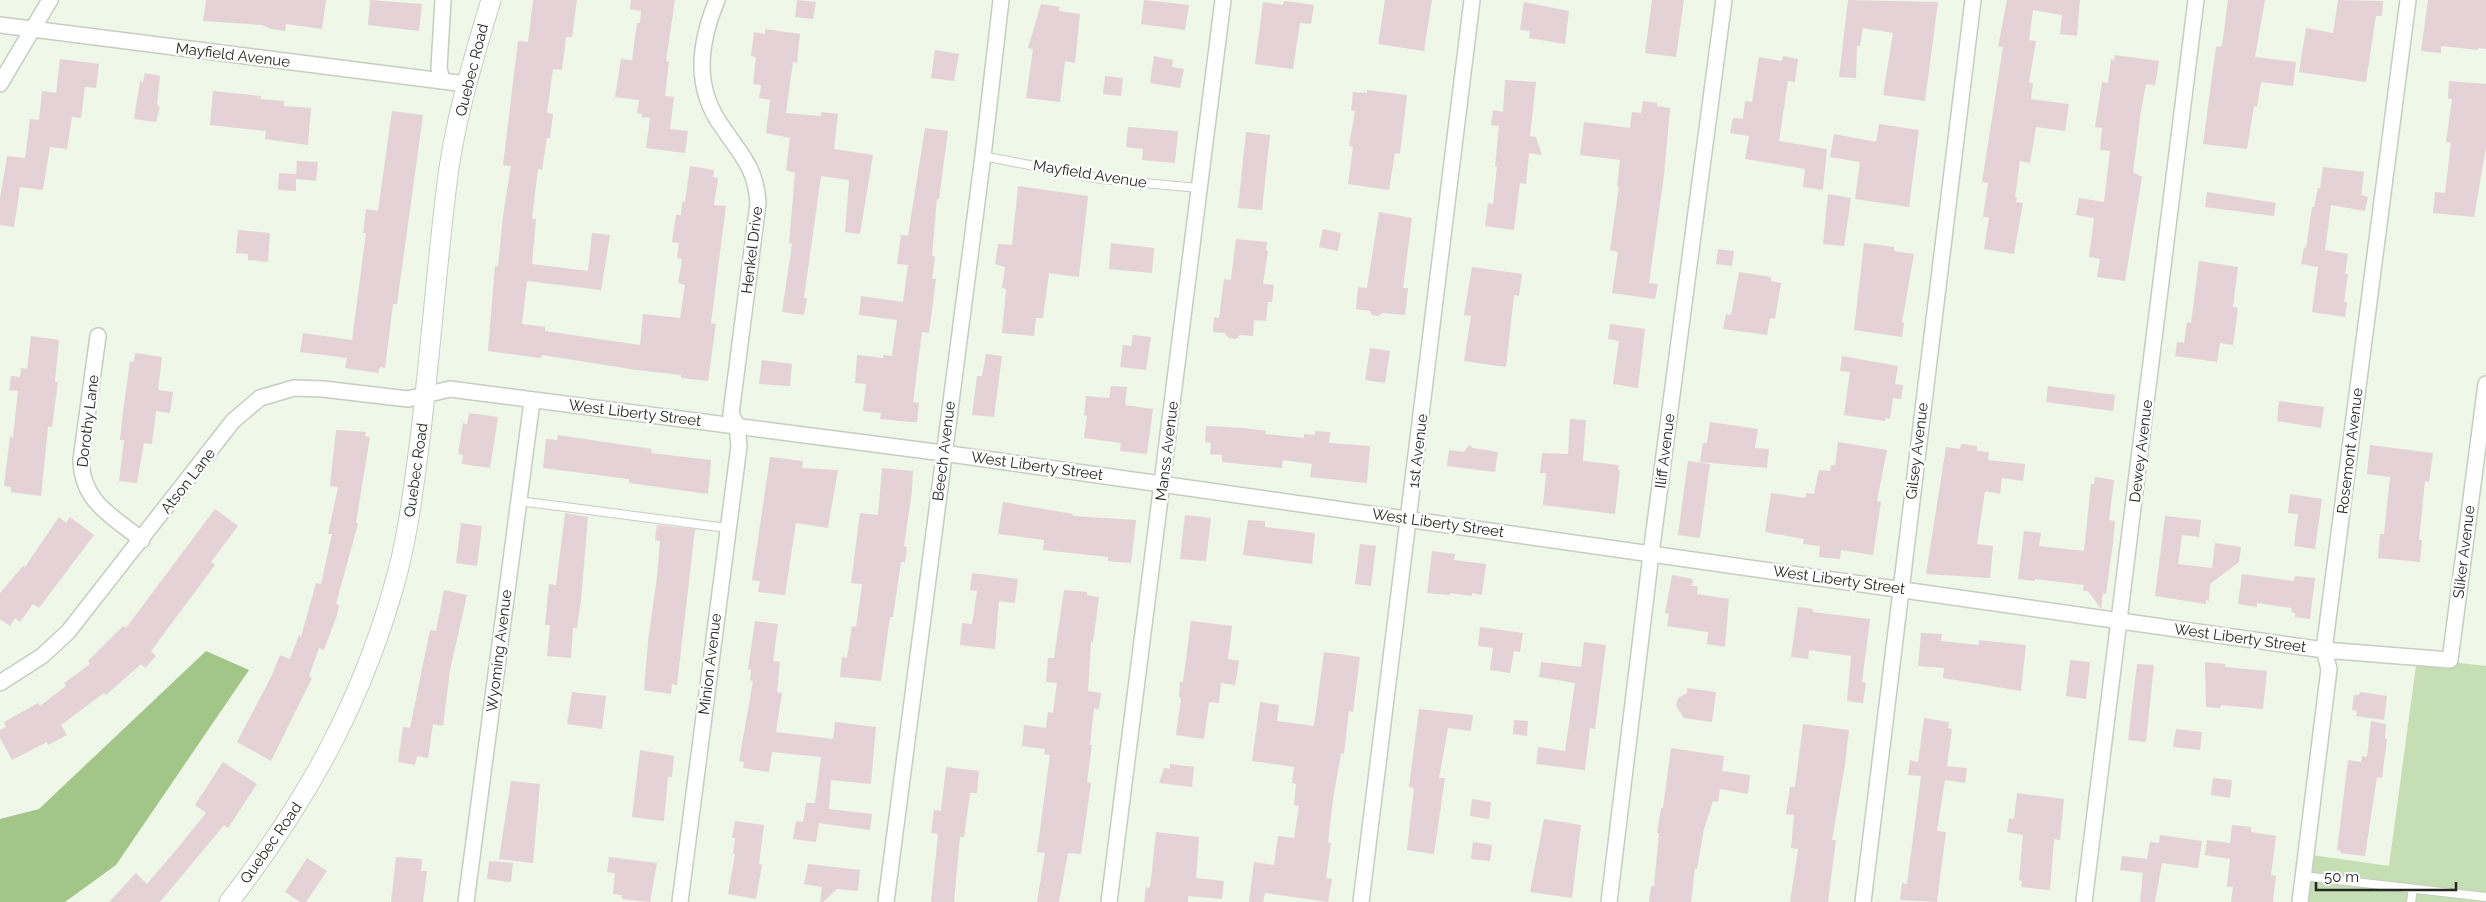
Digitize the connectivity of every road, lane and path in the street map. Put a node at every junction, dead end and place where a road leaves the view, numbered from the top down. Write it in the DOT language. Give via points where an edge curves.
graph roads {
  1 [pos="50,0"];
  2 [pos="443,0"];
  3 [pos="491,0"];
  4 [pos="717,0"];
  5 [pos="1001,0"];
  6 [pos="1223,0"];
  7 [pos="1472,0"];
  8 [pos="1724,0"];
  9 [pos="1973,0"];
  10 [pos="2196,0"];
  11 [pos="2408,0"];
  12 [pos="0,25"];
  13 [pos="32,30"];
  14 [pos="442,81"];
  15 [pos="0,84"];
  16 [pos="466,84"];
  17 [pos="983,156"];
  18 [pos="1198,188"];
  19 [pos="98,336"];
  20 [pos="2486,384"];
  21 [pos="426,394"];
  22 [pos="532,401"];
  23 [pos="737,425"];
  24 [pos="943,453"];
  25 [pos="1163,484"];
  26 [pos="519,501"];
  27 [pos="1410,518"];
  28 [pos="728,528"];
  29 [pos="142,540"];
  30 [pos="1651,554"];
  31 [pos="1900,589"];
  32 [pos="2120,622"];
  33 [pos="2324,650"];
  34 [pos="2450,660"];
  35 [pos="0,683"];
  36 [pos="2303,876"];
  37 [pos="2413,889"];
  38 [pos="2486,898"];
  39 [pos="229,902"];
  40 [pos="466,902"];
  41 [pos="680,902"];
  42 [pos="886,902"];
  43 [pos="1109,902"];
  44 [pos="1361,902"];
  45 [pos="1609,902"];
  46 [pos="1863,902"];
  47 [pos="2084,902"];
  48 [pos="2300,902"];
  49 [pos="2411,902"];
  1 -- 13 [label="street"];
  2 -- 14 [label="street, Quebec Road" via="439,68"];
  3 -- 16 [label="street, Quebec Road"];
  4 -- 23 [label="street, Henkel Drive" via="703,41 704,87 713,112 752,173 758,203 731,414"];
  5 -- 17 [label="street, Beech Avenue"];
  6 -- 18 [label="street, Manss Avenue"];
  7 -- 27 [label="street, 1st Avenue"];
  8 -- 30 [label="street, Iliff Avenue"];
  9 -- 31 [label="street, Gilsey Avenue"];
  10 -- 32 [label="street, Dewey Avenue"];
  11 -- 33 [label="street, Rosemont Avenue"];
  12 -- 13 [label="street, Mayfield Avenue"];
  13 -- 14 [label="street, Mayfield Avenue"];
  13 -- 15 [label="street"];
  14 -- 16 [label="street, Mayfield Avenue"];
  16 -- 21 [label="street, Quebec Road" via="446,188"];
  17 -- 18 [label="lane, Mayfield Avenue" via="1101,178"];
  17 -- 24 [label="street, Beech Avenue"];
  18 -- 25 [label="street, Manss Avenue"];
  19 -- 29 [label="street, Dorothy Lane" via="81,474 92,499"];
  20 -- 34 [label="street, Sliker Avenue"];
  21 -- 22 [label="street, West Liberty Street" via="450,389"];
  21 -- 29 [label="street, Atson Lane" via="408,399 294,388 260,398 233,421"];
  21 -- 39 [label="street, Quebec Road" via="411,512 398,571 381,629 356,694 331,749 297,809"];
  22 -- 23 [label="street, West Liberty Street"];
  22 -- 26 [label="street, Wyoming Avenue"];
  23 -- 24 [label="street, West Liberty Street"];
  23 -- 28 [label="street, Minion Avenue" via="739,446"];
  24 -- 25 [label="street, West Liberty Street"];
  24 -- 42 [label="street, Beech Avenue"];
  25 -- 27 [label="street, West Liberty Street"];
  25 -- 43 [label="street, Manss Avenue"];
  26 -- 28 [label="lane"];
  26 -- 40 [label="street, Wyoming Avenue"];
  27 -- 30 [label="street, West Liberty Street"];
  27 -- 44 [label="street, 1st Avenue"];
  28 -- 41 [label="street, Minion Avenue"];
  29 -- 35 [label="street, Atson Lane" via="68,632 42,656"];
  30 -- 31 [label="street, West Liberty Street"];
  30 -- 45 [label="street, Iliff Avenue"];
  31 -- 32 [label="street, West Liberty Street"];
  31 -- 46 [label="street, Gilsey Avenue"];
  32 -- 33 [label="street, West Liberty Street"];
  32 -- 47 [label="street, Dewey Avenue"];
  33 -- 34 [label="street, West Liberty Street"];
  33 -- 36 [label="street, Rosemont Avenue" via="2329,669"];
  36 -- 37 [label="lane"];
  36 -- 48 [label="street, Rosemont Avenue"];
  37 -- 38 [label="lane"];
  37 -- 49 [label="lane"];
}
